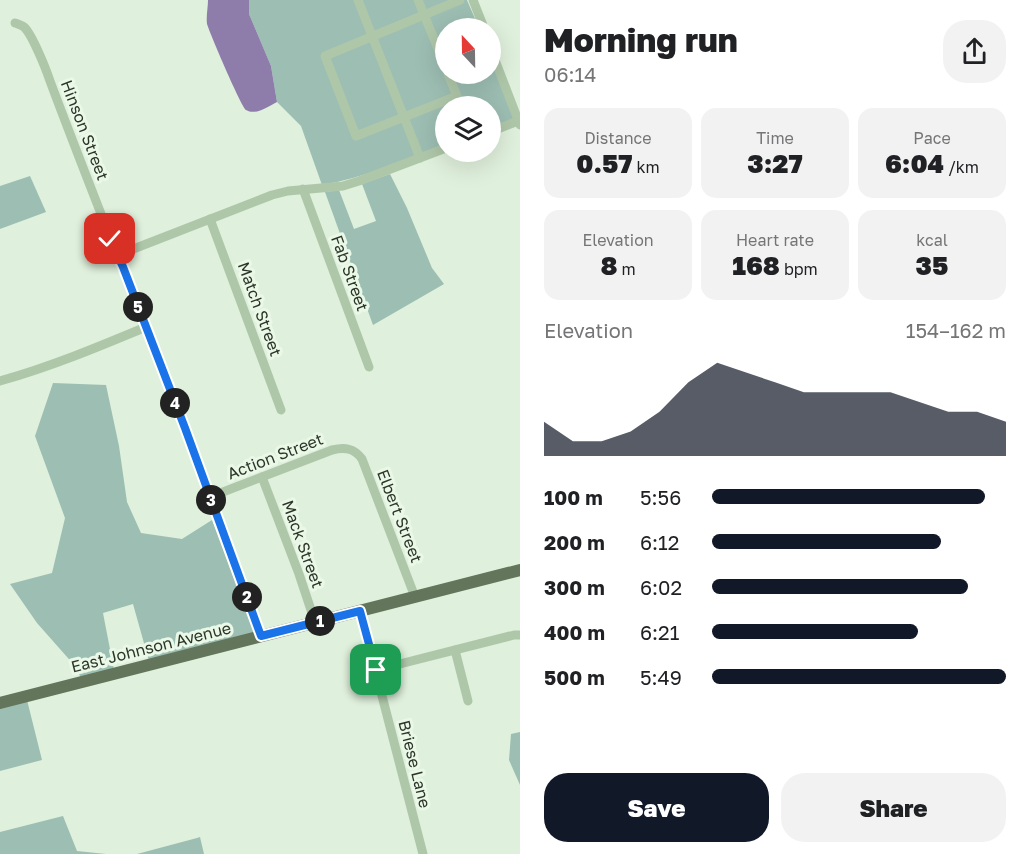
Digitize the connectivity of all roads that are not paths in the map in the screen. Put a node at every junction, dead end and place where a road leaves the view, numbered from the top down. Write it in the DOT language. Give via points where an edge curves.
graph roads {
  1 [pos="358,0"];
  2 [pos="418,0"];
  3 [pos="460,0"];
  4 [pos="473,0"];
  5 [pos="424,15"];
  6 [pos="480,18"];
  7 [pos="15,23"];
  8 [pos="373,37"];
  9 [pos="435,42"];
  10 [pos="501,70"];
  11 [pos="452,84"];
  12 [pos="516,101"];
  13 [pos="404,117"];
  14 [pos="519,123"];
  15 [pos="501,129"];
  16 [pos="435,152"];
  17 [pos="420,158"];
  18 [pos="303,189"];
  19 [pos="210,219"];
  20 [pos="117,255"];
  21 [pos="146,327"];
  22 [pos="369,367"];
  23 [pos="0,381"];
  24 [pos="281,410"];
  25 [pos="352,450"];
  26 [pos="262,477"];
  27 [pos="210,497"];
  28 [pos="520,570"];
  29 [pos="415,597"];
  30 [pos="360,611"];
  31 [pos="315,622"];
  32 [pos="520,635"];
  33 [pos="261,636"];
  34 [pos="455,650"];
  35 [pos="376,670"];
  36 [pos="468,701"];
  37 [pos="0,703"];
  38 [pos="423,854"];
  1 -- 8 [label="street"];
  2 -- 5 [label="street"];
  3 -- 5 [label="street"];
  4 -- 6 [label="street"];
  5 -- 8 [label="street"];
  5 -- 9 [label="street"];
  7 -- 20 [label="street, Hinson Street" via="24,27 40,55"];
  8 -- 13 [label="street"];
  8 -- 13 [label="street" via="325,56 356,136"];
  10 -- 12 [label="street"];
  11 -- 13 [label="street" via="457,96"];
  12 -- 14 [label="street"];
  13 -- 17 [label="street"];
  14 -- 15 [label="street"];
  16 -- 17 [label="street"];
  17 -- 18 [label="street" via="343,186"];
  18 -- 19 [label="street" via="272,195"];
  18 -- 22 [label="street, Fab Street"];
  19 -- 20 [label="street"];
  19 -- 24 [label="street, Match Street"];
  20 -- 21 [label="street, Hinson Street"];
  21 -- 23 [label="street" via="56,364"];
  21 -- 27 [label="street, Hinson Street"];
  25 -- 26 [label="street, Action Street" via="332,450"];
  25 -- 29 [label="street, Elbert Street" via="362,459"];
  26 -- 27 [label="street, Action Street"];
  26 -- 31 [label="street, Mack Street"];
  27 -- 33 [label="street, Hinson Street"];
  28 -- 29 [label="main road, East Johnson Avenue"];
  29 -- 30 [label="main road, East Johnson Avenue"];
  30 -- 31 [label="main road, East Johnson Avenue"];
  30 -- 35 [label="street, Briese Lane"];
  31 -- 33 [label="main road, East Johnson Avenue"];
  32 -- 34 [label="street"];
  33 -- 37 [label="main road, East Johnson Avenue"];
  34 -- 35 [label="street"];
  34 -- 36 [label="street"];
  35 -- 38 [label="street, Briese Lane"];
}
